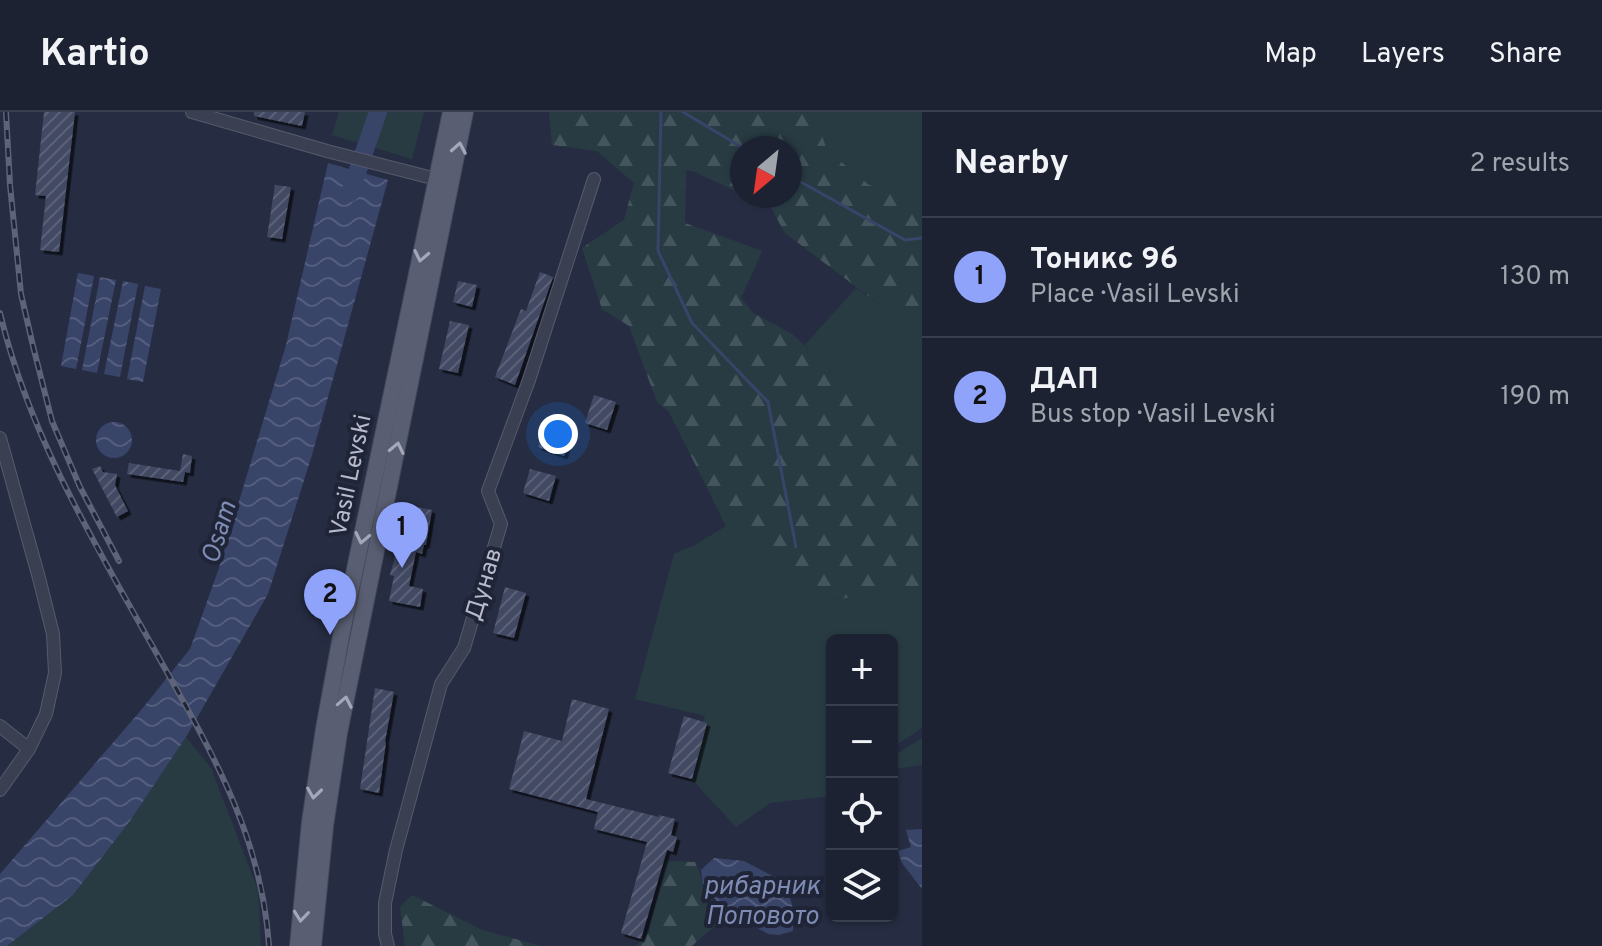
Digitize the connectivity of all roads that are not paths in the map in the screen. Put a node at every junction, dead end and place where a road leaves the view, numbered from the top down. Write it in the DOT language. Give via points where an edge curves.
graph roads {
  1 [pos="192,112"];
  2 [pos="451,112"];
  3 [pos="465,112"];
  4 [pos="594,179"];
  5 [pos="445,181"];
  6 [pos="0,438"];
  7 [pos="0,726"];
  8 [pos="29,749"];
  9 [pos="0,790"];
  10 [pos="298,946"];
  11 [pos="313,946"];
  12 [pos="388,946"];
  1 -- 5 [label="street"];
  2 -- 5 [label="main road, Vasil Levski"];
  5 -- 3 [label="main road, Vasil Levski, one-way"];
  4 -- 12 [label="street, Дунав" via="488,491 501,524 464,648 441,684 432,714 385,903"];
  5 -- 10 [label="main road, Vasil Levski, one-way" via="324,729"];
  11 -- 5 [label="main road, Vasil Levski, one-way" via="339,733"];
  6 -- 8 [label="street" via="53,634 55,673 46,714"];
  7 -- 8 [label="street"];
  8 -- 9 [label="street"];
}
